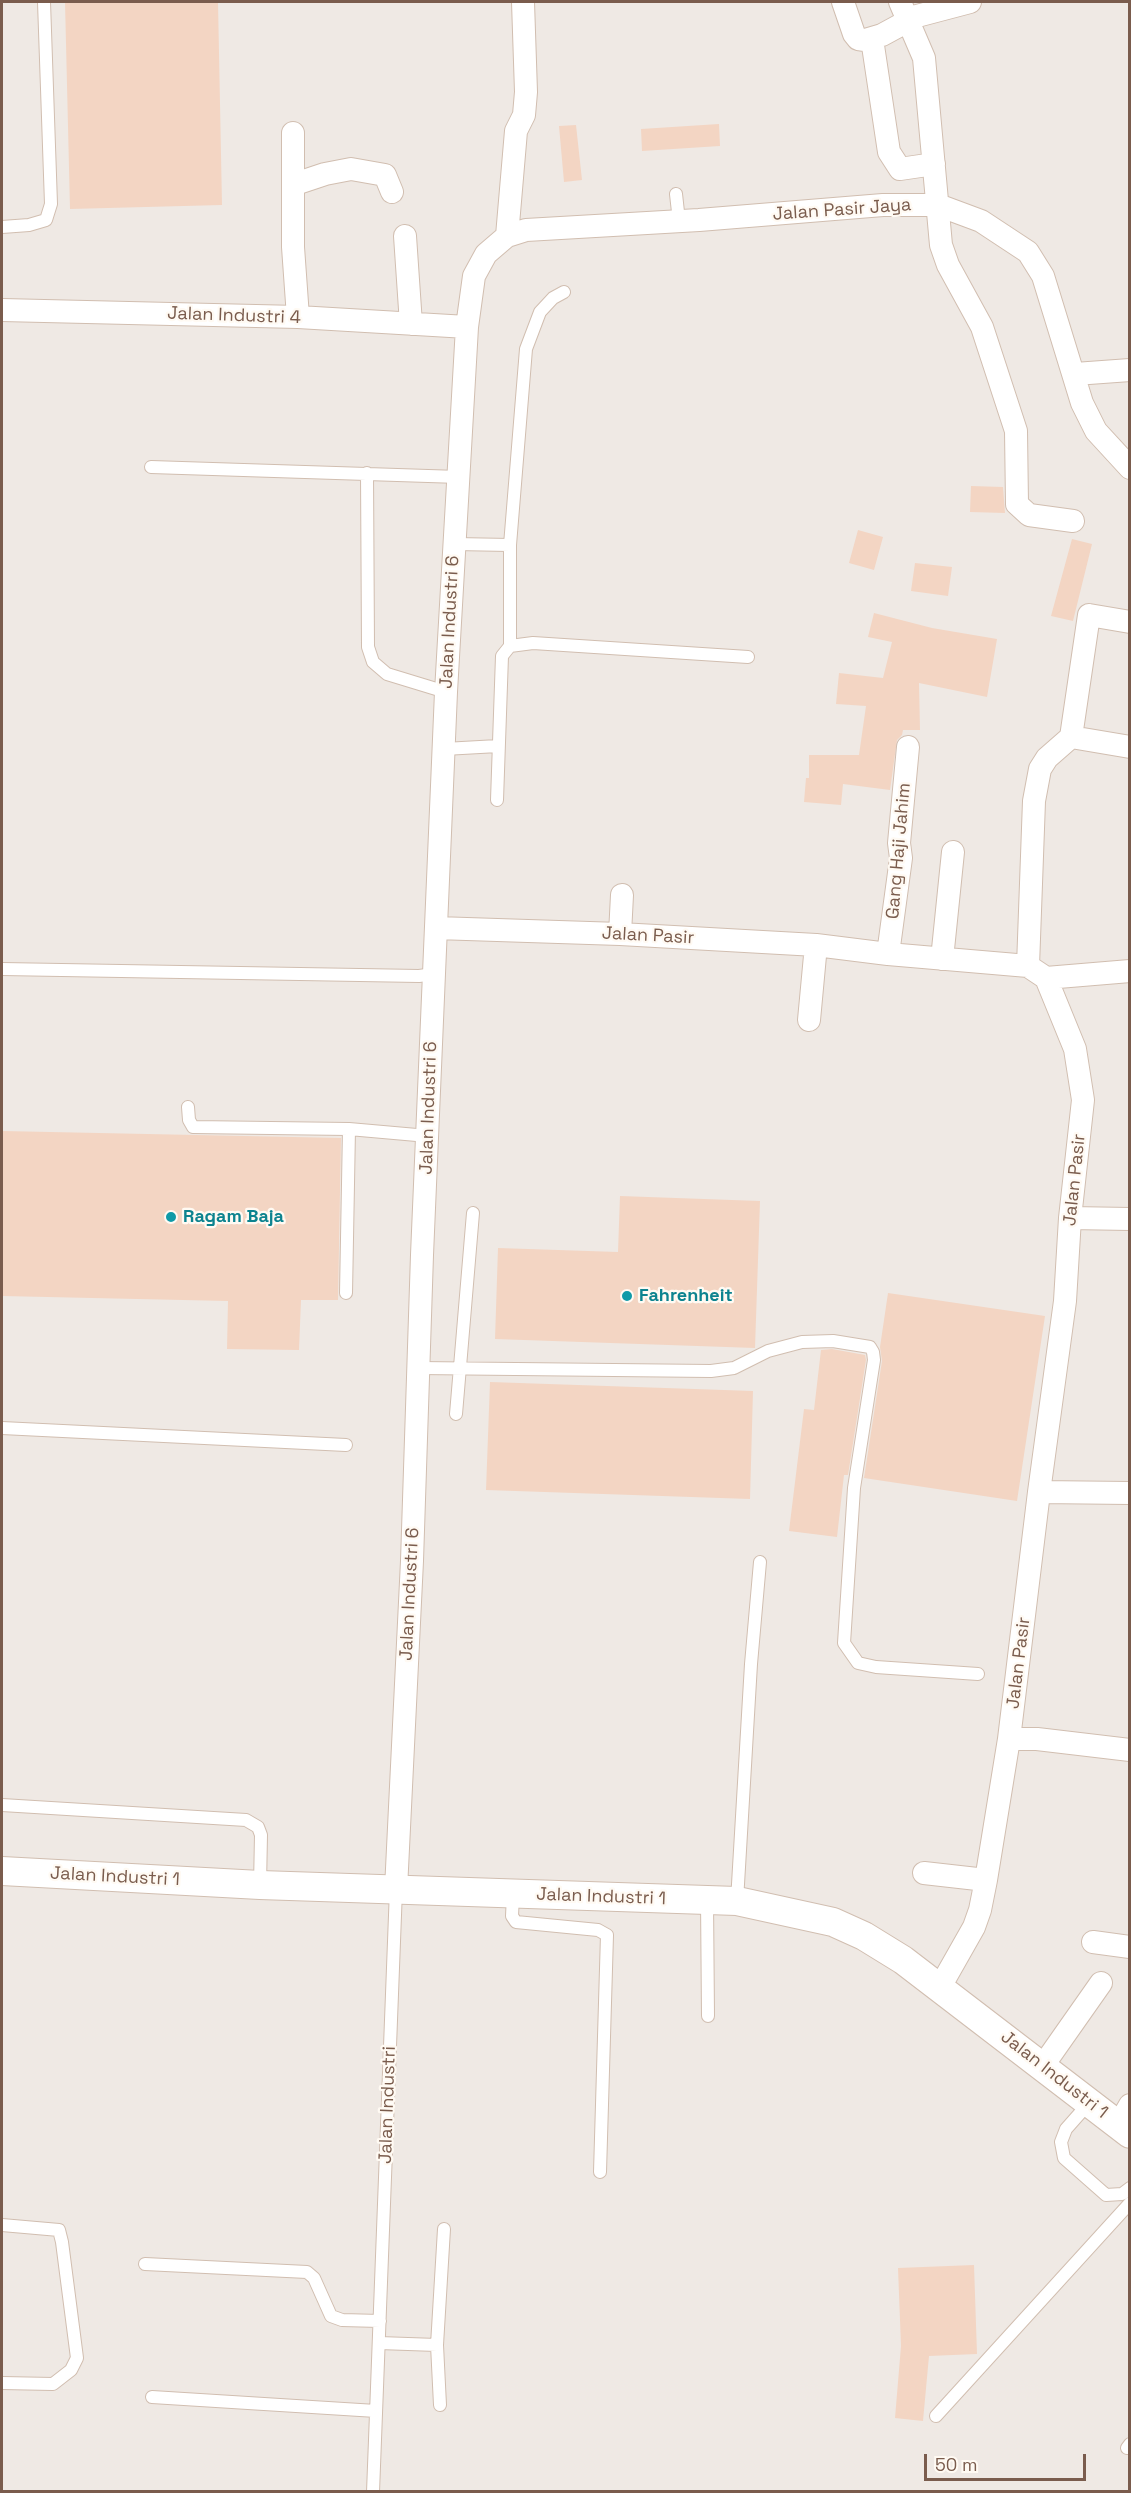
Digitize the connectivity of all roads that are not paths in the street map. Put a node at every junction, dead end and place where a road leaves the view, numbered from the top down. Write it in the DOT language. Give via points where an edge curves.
graph roads {
  1 [pos="44,2"];
  2 [pos="523,2"];
  3 [pos="843,2"];
  4 [pos="970,2"];
  5 [pos="905,11"];
  6 [pos="872,39"];
  7 [pos="293,133"];
  8 [pos="934,164"];
  9 [pos="295,184"];
  10 [pos="392,192"];
  11 [pos="676,194"];
  12 [pos="938,205"];
  13 [pos="680,221"];
  14 [pos="2,227"];
  15 [pos="405,236"];
  16 [pos="507,237"];
  17 [pos="564,292"];
  18 [pos="2,310"];
  19 [pos="298,317"];
  20 [pos="411,324"];
  21 [pos="467,327"];
  22 [pos="1130,370"];
  23 [pos="1075,374"];
  24 [pos="151,467"];
  25 [pos="1130,468"];
  26 [pos="368,473"];
  27 [pos="459,477"];
  28 [pos="1073,521"];
  29 [pos="455,544"];
  30 [pos="510,544"];
  31 [pos="1130,622"];
  32 [pos="510,646"];
  33 [pos="748,657"];
  34 [pos="446,692"];
  35 [pos="1071,737"];
  36 [pos="498,746"];
  37 [pos="908,747"];
  38 [pos="1130,747"];
  39 [pos="444,749"];
  40 [pos="497,800"];
  41 [pos="953,852"];
  42 [pos="622,895"];
  43 [pos="436,928"];
  44 [pos="620,934"];
  45 [pos="816,945"];
  46 [pos="888,954"];
  47 [pos="942,958"];
  48 [pos="2,969"];
  49 [pos="1130,971"];
  50 [pos="1037,972"];
  51 [pos="434,974"];
  52 [pos="809,1020"];
  53 [pos="188,1107"];
  54 [pos="349,1129"];
  55 [pos="428,1136"];
  56 [pos="473,1213"];
  57 [pos="1070,1218"];
  58 [pos="1130,1219"];
  59 [pos="346,1293"];
  60 [pos="418,1368"];
  61 [pos="460,1368"];
  62 [pos="456,1414"];
  63 [pos="2,1428"];
  64 [pos="346,1445"];
  65 [pos="1039,1492"];
  66 [pos="1130,1493"];
  67 [pos="760,1562"];
  68 [pos="978,1674"];
  69 [pos="1009,1739"];
  70 [pos="1130,1750"];
  71 [pos="2,1805"];
  72 [pos="2,1871"];
  73 [pos="924,1873"];
  74 [pos="986,1880"];
  75 [pos="260,1885"];
  76 [pos="396,1889"];
  77 [pos="513,1895"];
  78 [pos="706,1900"];
  79 [pos="737,1901"];
  80 [pos="1093,1942"];
  81 [pos="1130,1947"];
  82 [pos="1101,1983"];
  83 [pos="940,1987"];
  84 [pos="708,2016"];
  85 [pos="1042,2067"];
  86 [pos="1089,2103"];
  87 [pos="1126,2122"];
  88 [pos="600,2172"];
  89 [pos="1130,2188"];
  90 [pos="1130,2203"];
  91 [pos="2,2225"];
  92 [pos="444,2229"];
  93 [pos="145,2264"];
  94 [pos="380,2321"];
  95 [pos="379,2343"];
  96 [pos="437,2345"];
  97 [pos="2,2383"];
  98 [pos="152,2397"];
  99 [pos="440,2405"];
  100 [pos="376,2411"];
  101 [pos="936,2416"];
  102 [pos="373,2492"];
  1 -- 14 [label="lane" via="51,204 46,220"];
  2 -- 16 [label="street" via="526,92 524,115 516,131"];
  3 -- 6 [label="street" via="858,39"];
  4 -- 5 [label="street"];
  5 -- 6 [label="street"];
  5 -- 8 [label="street" via="924,58"];
  6 -- 8 [label="street" via="890,152 900,170"];
  7 -- 9 [label="street"];
  8 -- 12 [label="street"];
  9 -- 10 [label="street" via="351,169 385,175"];
  9 -- 19 [label="street" via="293,247"];
  11 -- 13 [label="lane"];
  12 -- 13 [label="street, Jalan Pasir Jaya" via="883,205"];
  12 -- 23 [label="street, Jalan Pasir Jaya" via="981,221 1028,252 1043,276"];
  12 -- 28 [label="street" via="941,245 982,327 1016,431 1017,504 1029,515"];
  13 -- 16 [label="street, Jalan Pasir Jaya" via="526,230"];
  15 -- 20 [label="street"];
  16 -- 21 [label="street, Jalan Pasir Jaya" via="486,254 474,276"];
  17 -- 30 [label="lane" via="540,312 526,348"];
  18 -- 19 [label="street, Jalan Industri 4"];
  19 -- 20 [label="street, Jalan Industri 4"];
  20 -- 21 [label="street, Jalan Industri 4"];
  21 -- 27 [label="street, Jalan Industri 6"];
  22 -- 23 [label="street"];
  23 -- 25 [label="street, Jalan Pasir Jaya" via="1082,404 1096,431"];
  24 -- 26 [label="lane"];
  26 -- 27 [label="lane"];
  26 -- 34 [label="lane" via="368,647 373,662 387,674"];
  27 -- 29 [label="street, Jalan Industri 6"];
  29 -- 30 [label="lane"];
  29 -- 34 [label="street, Jalan Industri 6"];
  30 -- 32 [label="lane"];
  31 -- 35 [label="street" via="1089,615"];
  32 -- 33 [label="lane" via="533,643"];
  32 -- 36 [label="lane" via="502,656"];
  34 -- 39 [label="street, Jalan Industri 6"];
  35 -- 38 [label="street"];
  35 -- 50 [label="street" via="1040,769 1034,801 1031,859"];
  36 -- 39 [label="lane"];
  36 -- 40 [label="lane"];
  37 -- 46 [label="street, Gang Haji Jahim" via="901,858"];
  39 -- 43 [label="street, Jalan Industri 6"];
  41 -- 47 [label="street"];
  42 -- 44 [label="street"];
  43 -- 44 [label="street, Jalan Pasir"];
  43 -- 51 [label="street, Jalan Industri 6"];
  44 -- 45 [label="street, Jalan Pasir"];
  45 -- 46 [label="street, Jalan Pasir"];
  45 -- 52 [label="street"];
  46 -- 47 [label="street, Jalan Pasir"];
  47 -- 50 [label="street, Jalan Pasir"];
  48 -- 51 [label="lane"];
  49 -- 50 [label="street"];
  50 -- 57 [label="street, Jalan Pasir" via="1075,1049 1083,1100"];
  51 -- 55 [label="street, Jalan Industri 6"];
  53 -- 54 [label="lane" via="193,1127"];
  54 -- 55 [label="lane"];
  54 -- 59 [label="lane"];
  55 -- 60 [label="street, Jalan Industri 6"];
  56 -- 61 [label="lane"];
  57 -- 58 [label="street"];
  57 -- 65 [label="street, Jalan Pasir" via="1065,1301"];
  60 -- 61 [label="lane"];
  60 -- 76 [label="street, Jalan Industri 6"];
  61 -- 62 [label="lane"];
  61 -- 68 [label="lane" via="711,1371 734,1368 768,1351 802,1342 833,1341 870,1347 874,1360 854,1488 844,1643 858,1662 876,1667"];
  63 -- 64 [label="lane"];
  65 -- 66 [label="street"];
  65 -- 69 [label="street, Jalan Pasir"];
  67 -- 79 [label="lane"];
  69 -- 70 [label="street"];
  69 -- 74 [label="street, Jalan Pasir"];
  71 -- 75 [label="lane" via="246,1820 258,1827 261,1835"];
  72 -- 75 [label="street, Jalan Industri 1"];
  73 -- 74 [label="street"];
  74 -- 83 [label="street, Jalan Pasir" via="974,1927"];
  75 -- 76 [label="street, Jalan Industri 1"];
  76 -- 77 [label="street, Jalan Industri 1"];
  76 -- 94 [label="lane, Jalan Industri"];
  77 -- 78 [label="street, Jalan Industri 1"];
  77 -- 88 [label="lane" via="512,1916 516,1922 598,1930 607,1935"];
  78 -- 79 [label="street, Jalan Industri 1"];
  78 -- 84 [label="lane"];
  79 -- 83 [label="street, Jalan Industri 1" via="833,1922 864,1936"];
  80 -- 81 [label="street"];
  82 -- 85 [label="street"];
  83 -- 85 [label="street, Jalan Industri 1"];
  85 -- 86 [label="street, Jalan Industri 1"];
  86 -- 87 [label="street, Jalan Industri 1"];
  86 -- 89 [label="lane" via="1066,2129 1061,2142 1064,2158 1106,2195 1122,2194"];
  90 -- 101 [label="lane"];
  91 -- 97 [label="lane" via="59,2230 77,2358 71,2370 53,2384"];
  92 -- 96 [label="lane"];
  93 -- 94 [label="lane" via="307,2272 314,2278 331,2316"];
  94 -- 95 [label="lane, Jalan Industri"];
  95 -- 96 [label="lane"];
  95 -- 100 [label="lane, Jalan Industri"];
  96 -- 99 [label="lane"];
  98 -- 100 [label="lane"];
  100 -- 102 [label="lane, Jalan Industri"];
}
